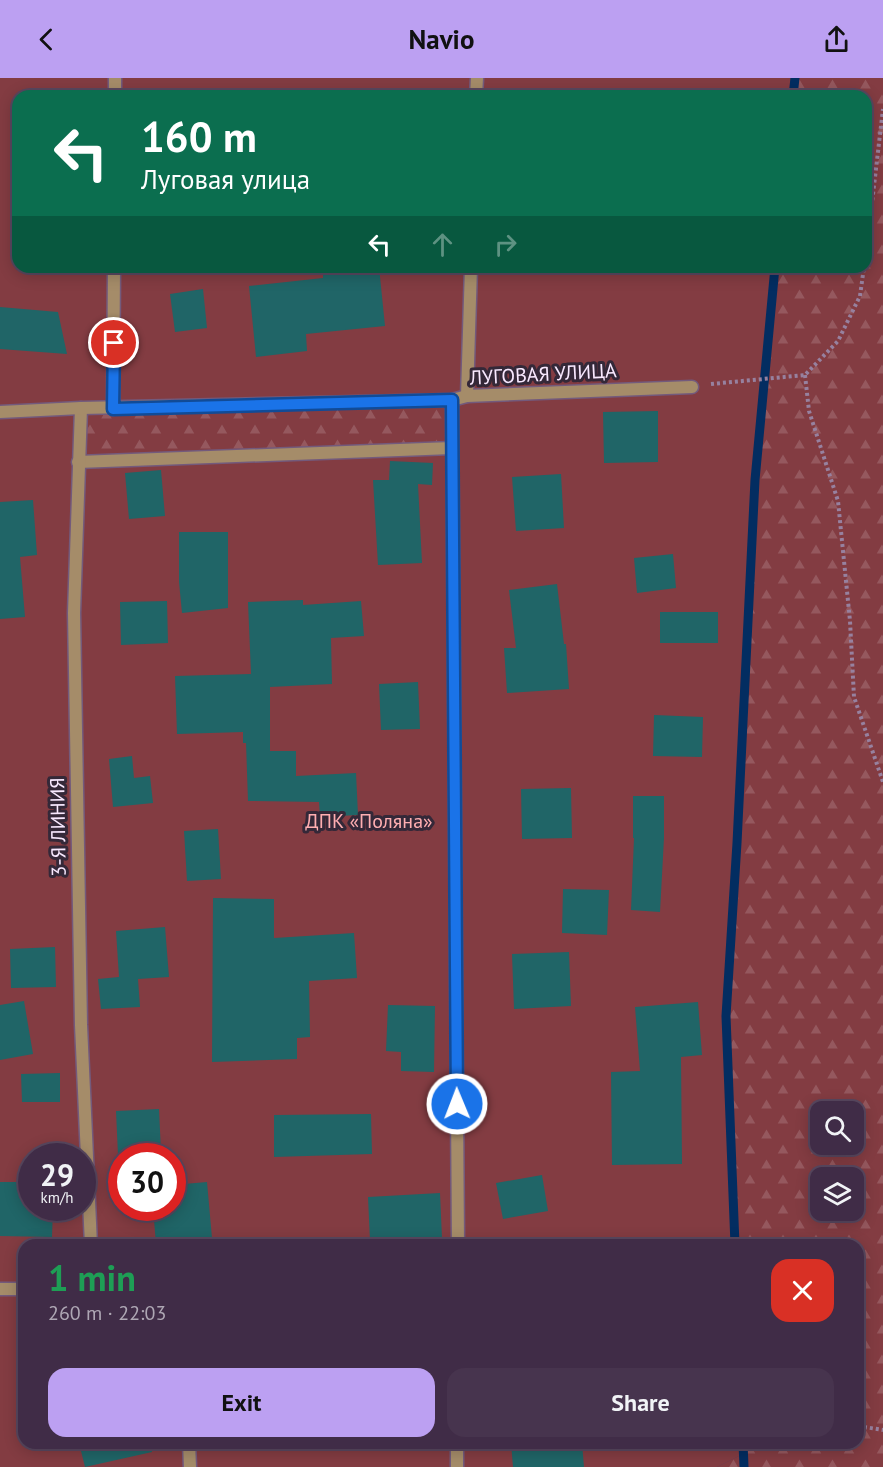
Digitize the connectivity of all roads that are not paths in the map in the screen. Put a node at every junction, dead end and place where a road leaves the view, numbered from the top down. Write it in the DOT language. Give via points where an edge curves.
graph roads {
  1 [pos="114,273"];
  2 [pos="471,273"];
  3 [pos="693,387"];
  4 [pos="467,396"];
  5 [pos="452,400"];
  6 [pos="81,408"];
  7 [pos="113,409"];
  8 [pos="0,412"];
  9 [pos="452,448"];
  10 [pos="78,462"];
  11 [pos="91,1239"];
  12 [pos="458,1239"];
  13 [pos="18,1289"];
  14 [pos="0,1290"];
  15 [pos="189,1449"];
  16 [pos="457,1449"];
  17 [pos="190,1467"];
  18 [pos="457,1467"];
  1 -- 7 [label="street"];
  2 -- 4 [label="street"];
  3 -- 4 [label="street, ЛУГОВАЯ УЛИЦА"];
  4 -- 5 [label="street, ЛУГОВАЯ УЛИЦА"];
  5 -- 7 [label="street, ЛУГОВАЯ УЛИЦА"];
  5 -- 9 [label="street"];
  6 -- 7 [label="street, ЛУГОВАЯ УЛИЦА"];
  6 -- 8 [label="street, ЛУГОВАЯ УЛИЦА"];
  6 -- 10 [label="street, 3-Я ЛИНИЯ"];
  9 -- 10 [label="street"];
  9 -- 12 [label="street"];
  10 -- 11 [label="street, 3-Я ЛИНИЯ" via="74,613 76,809"];
  13 -- 14 [label="street"];
  15 -- 17 [label="street"];
  16 -- 18 [label="street"];
}
